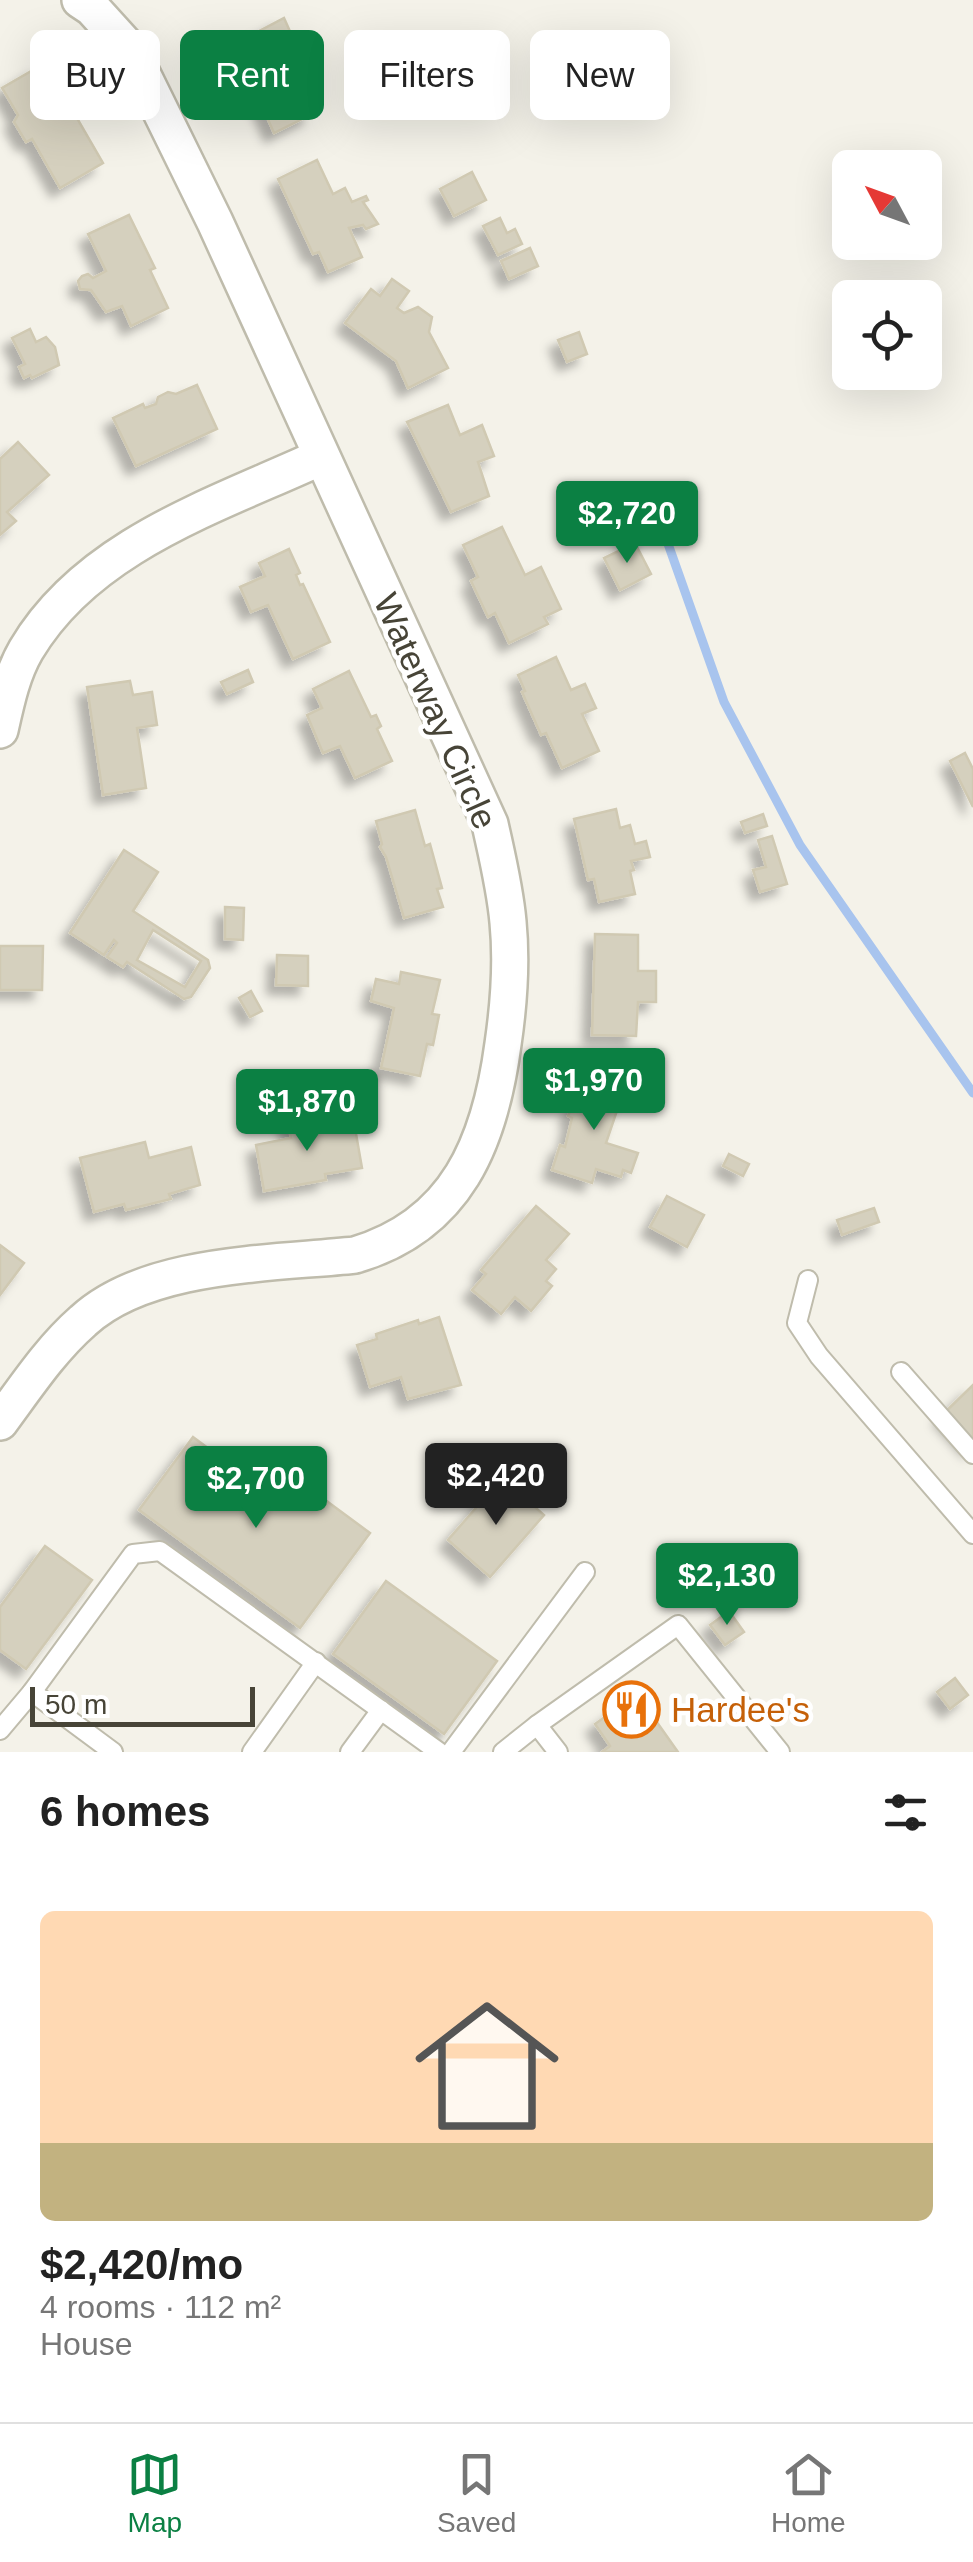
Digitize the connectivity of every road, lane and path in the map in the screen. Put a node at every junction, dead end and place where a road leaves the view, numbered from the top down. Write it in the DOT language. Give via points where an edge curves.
graph roads {
  1 [pos="80,0"];
  2 [pos="322,457"];
  3 [pos="0,730"];
  4 [pos="808,1280"];
  5 [pos="901,1372"];
  6 [pos="0,1422"];
  7 [pos="973,1454"];
  8 [pos="973,1534"];
  9 [pos="585,1572"];
  10 [pos="316,1662"];
  11 [pos="32,1692"];
  12 [pos="381,1710"];
  13 [pos="537,1725"];
  14 [pos="0,1730"];
  15 [pos="112,1752"];
  16 [pos="252,1752"];
  17 [pos="350,1752"];
  18 [pos="440,1752"];
  19 [pos="452,1752"];
  20 [pos="503,1752"];
  21 [pos="558,1752"];
  22 [pos="780,1752"];
  1 -- 2 [label="street, Waterway Circle" via="131,51"];
  2 -- 3 [label="street" via="104,564 55,610 25,652"];
  2 -- 6 [label="street, Waterway Circle" via="490,824 504,887 510,978 487,1120 454,1189 412,1230 355,1256 191,1273 133,1290 85,1318"];
  4 -- 8 [label="lane" via="798,1324"];
  5 -- 7 [label="lane"];
  9 -- 19 [label="lane"];
  10 -- 11 [label="lane" via="160,1552 133,1554"];
  10 -- 12 [label="lane"];
  10 -- 16 [label="lane"];
  11 -- 14 [label="lane"];
  11 -- 15 [label="lane"];
  12 -- 17 [label="lane"];
  12 -- 18 [label="lane"];
  13 -- 20 [label="lane"];
  13 -- 21 [label="lane"];
  13 -- 22 [label="lane" via="678,1624"];
}
